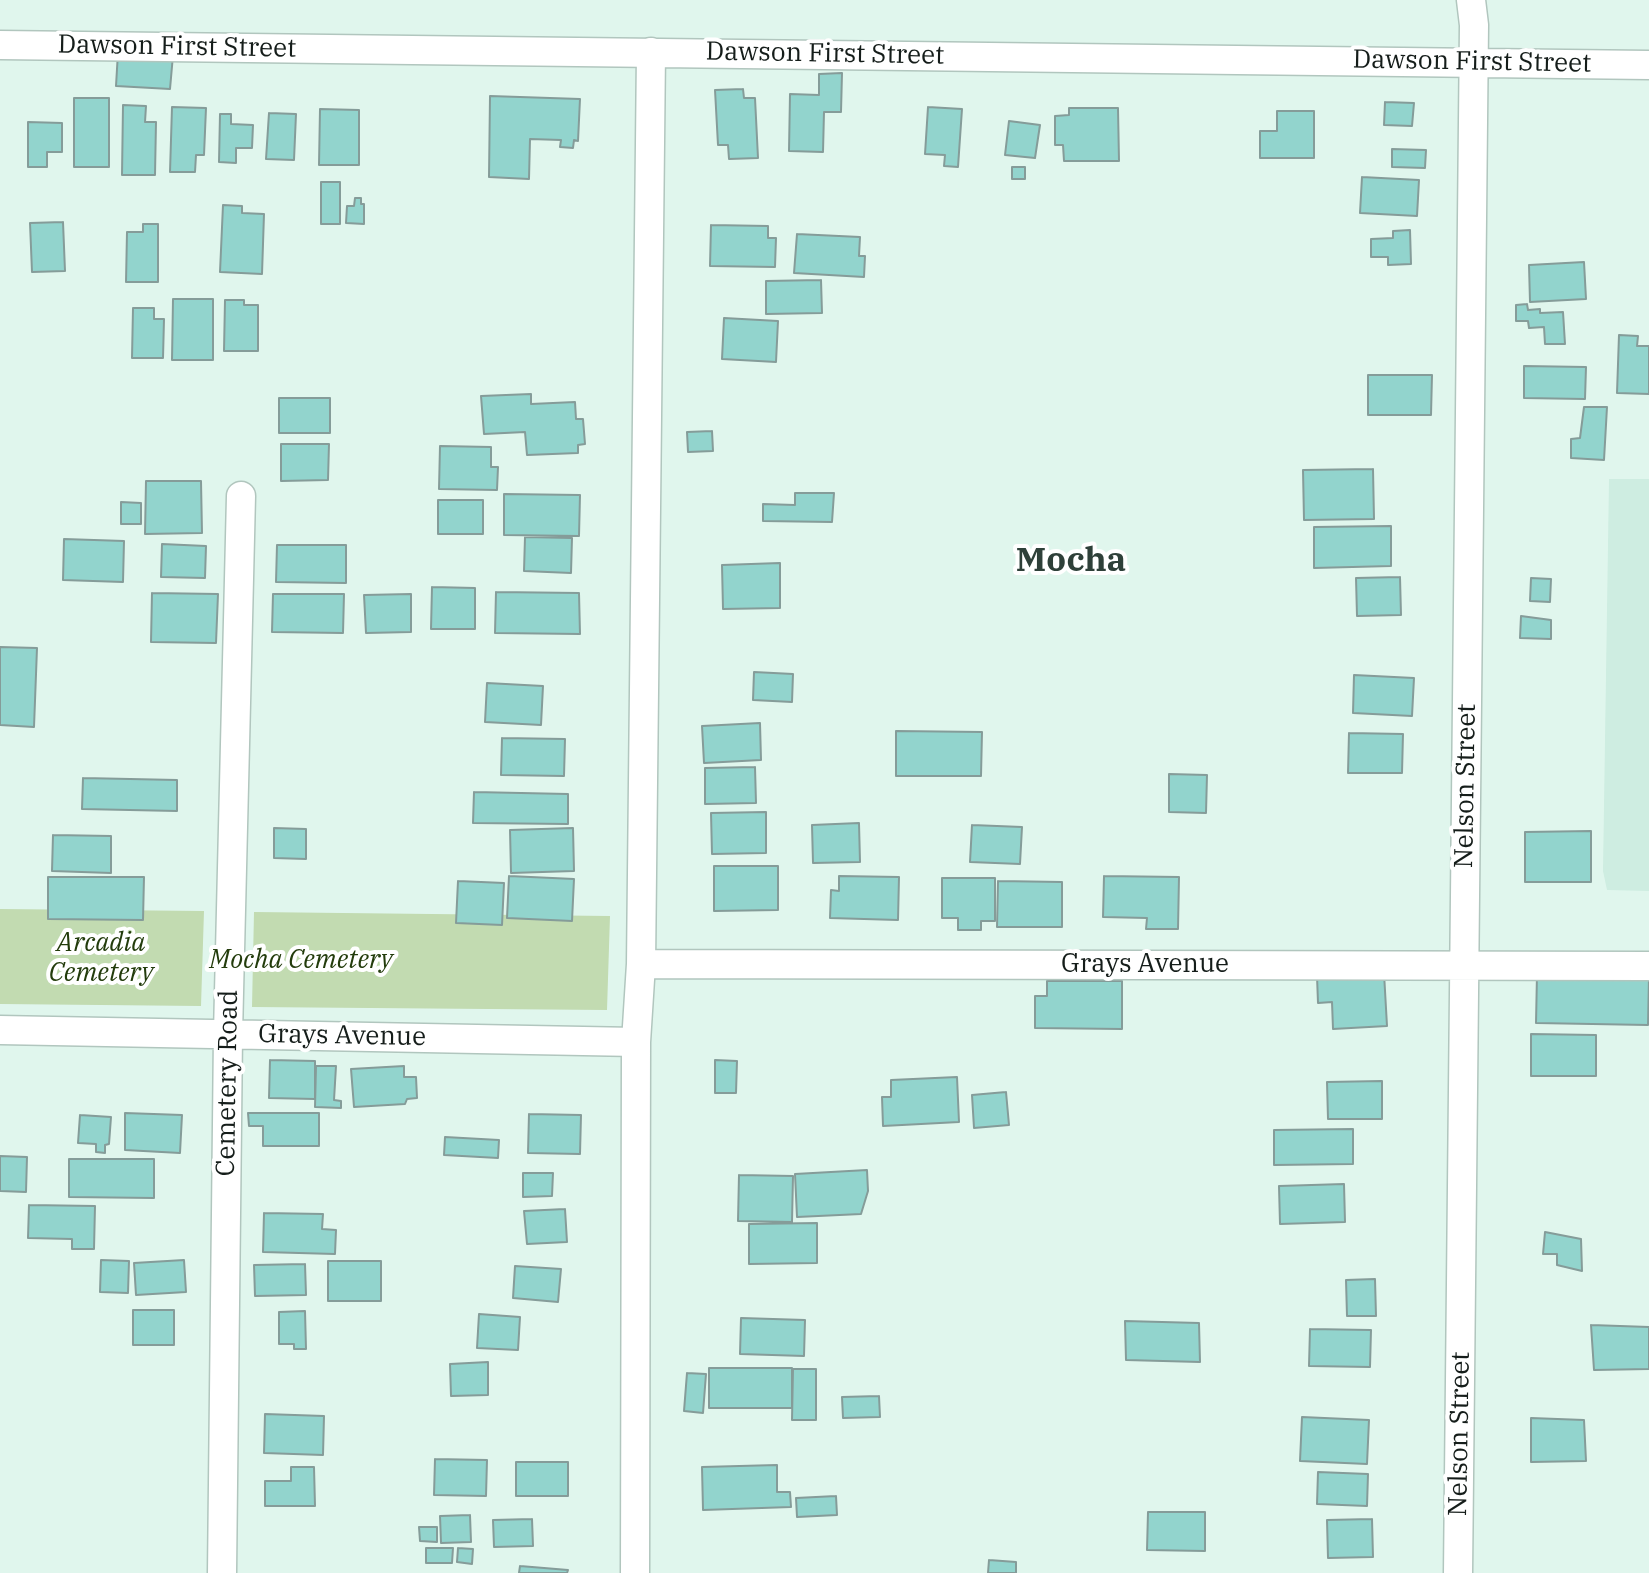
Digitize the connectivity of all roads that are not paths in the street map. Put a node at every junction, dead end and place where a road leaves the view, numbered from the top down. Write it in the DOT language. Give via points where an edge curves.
graph roads {
  1 [pos="1473,12"];
  2 [pos="0,45"];
  3 [pos="651,52"];
  4 [pos="1473,62"];
  5 [pos="1649,65"];
  6 [pos="241,496"];
  7 [pos="641,964"];
  8 [pos="1464,964"];
  9 [pos="1649,966"];
  10 [pos="0,1030"];
  11 [pos="228,1034"];
  12 [pos="636,1042"];
  13 [pos="222,1573"];
  14 [pos="635,1573"];
  15 [pos="1458,1573"];
  1 -- 4 [label="street, Nelson Street"];
  2 -- 3 [label="street, Dawson First Street"];
  3 -- 4 [label="street, Dawson First Street"];
  3 -- 7 [label="street"];
  4 -- 5 [label="street, Dawson First Street"];
  4 -- 8 [label="street, Nelson Street"];
  6 -- 11 [label="street, Cemetery Road"];
  7 -- 8 [label="street, Grays Avenue"];
  7 -- 12 [label="street"];
  8 -- 9 [label="street, Grays Avenue"];
  8 -- 15 [label="street, Nelson Street"];
  10 -- 11 [label="street, Grays Avenue"];
  11 -- 12 [label="street, Grays Avenue"];
  11 -- 13 [label="street, Cemetery Road"];
  12 -- 14 [label="street"];
}
